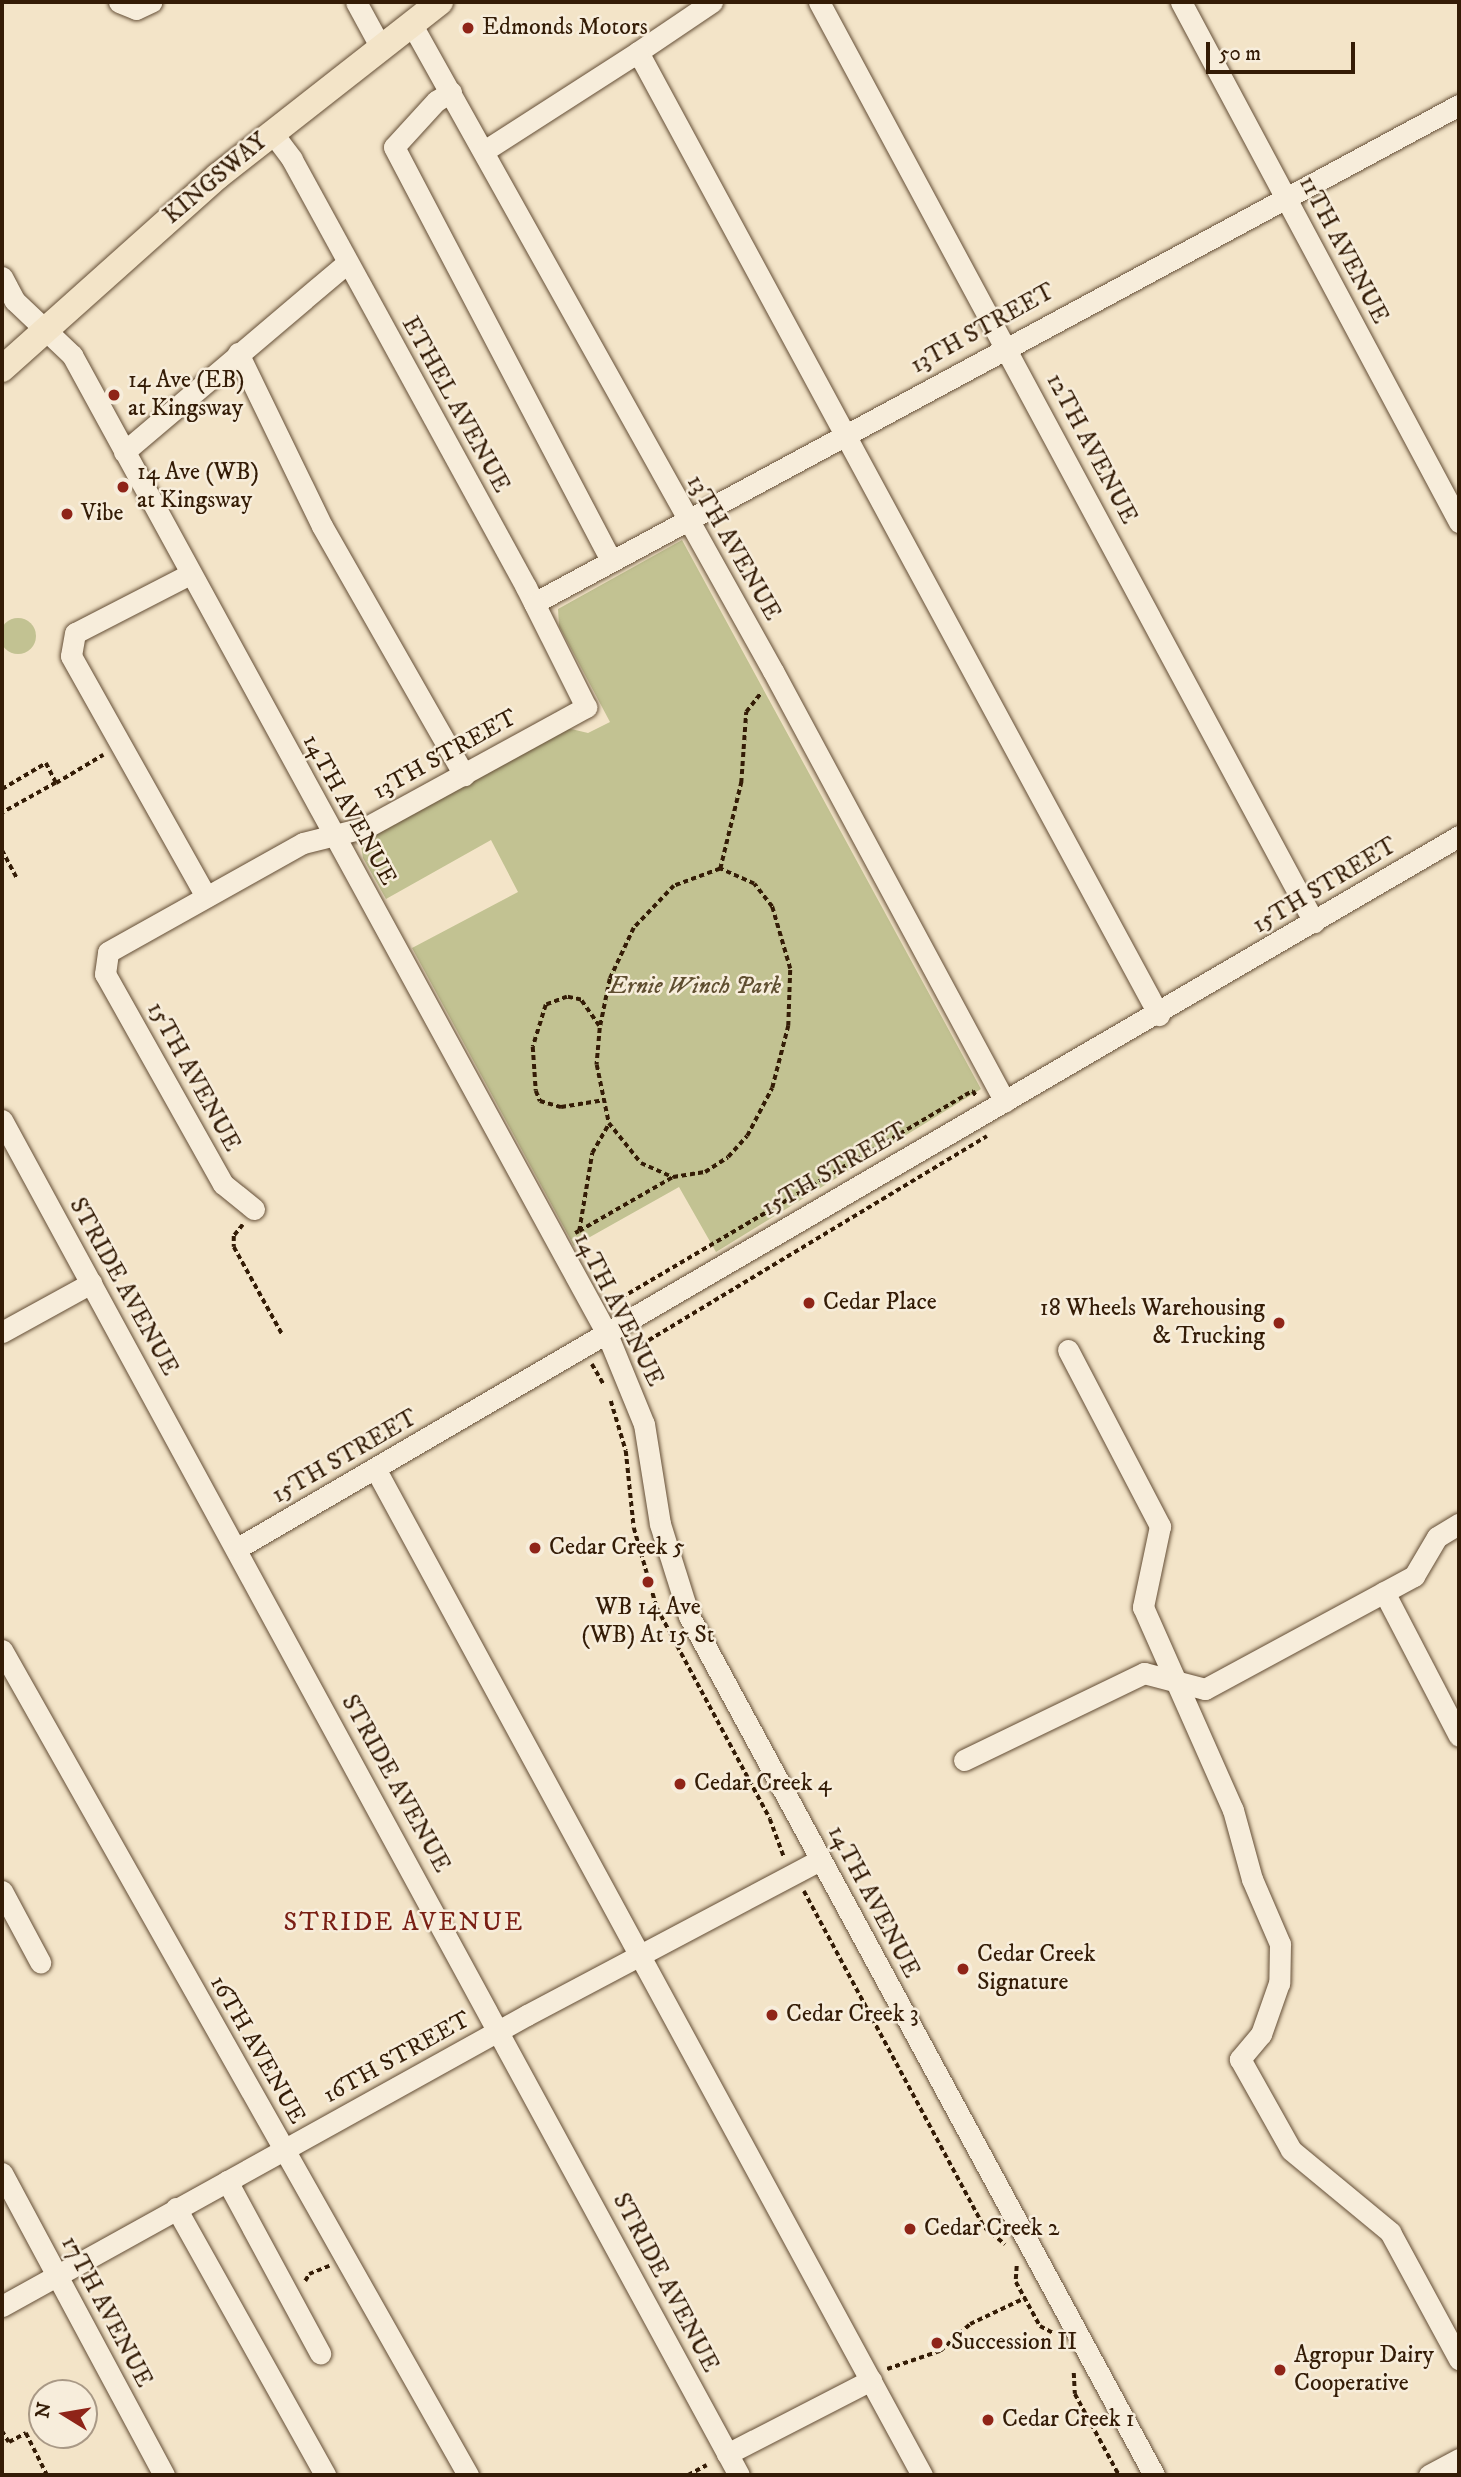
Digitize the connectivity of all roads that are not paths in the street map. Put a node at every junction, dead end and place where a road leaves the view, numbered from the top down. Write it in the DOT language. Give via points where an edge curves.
graph roads {
  1 [pos="119,2"];
  2 [pos="151,2"];
  3 [pos="356,2"];
  4 [pos="440,2"];
  5 [pos="712,2"];
  6 [pos="818,2"];
  7 [pos="1181,2"];
  8 [pos="411,23"];
  9 [pos="380,46"];
  10 [pos="638,52"];
  11 [pos="451,92"];
  12 [pos="1459,105"];
  13 [pos="272,132"];
  14 [pos="484,150"];
  15 [pos="1285,198"];
  16 [pos="346,263"];
  17 [pos="3,283"];
  18 [pos="46,327"];
  19 [pos="1006,345"];
  20 [pos="238,353"];
  21 [pos="2,369"];
  22 [pos="848,434"];
  23 [pos="124,452"];
  24 [pos="686,520"];
  25 [pos="1459,522"];
  26 [pos="611,560"];
  27 [pos="190,574"];
  28 [pos="534,603"];
  29 [pos="586,707"];
  30 [pos="464,775"];
  31 [pos="332,835"];
  32 [pos="1459,836"];
  33 [pos="206,897"];
  34 [pos="1314,922"];
  35 [pos="105,959"];
  36 [pos="1159,1015"];
  37 [pos="1005,1102"];
  38 [pos="2,1120"];
  39 [pos="254,1209"];
  40 [pos="91,1283"];
  41 [pos="2,1332"];
  42 [pos="607,1334"];
  43 [pos="1068,1350"];
  44 [pos="376,1470"];
  45 [pos="1459,1524"];
  46 [pos="236,1549"];
  47 [pos="1384,1592"];
  48 [pos="2,1650"];
  49 [pos="1179,1682"];
  50 [pos="1459,1736"];
  51 [pos="964,1760"];
  52 [pos="820,1860"];
  53 [pos="2,1891"];
  54 [pos="638,1956"];
  55 [pos="40,1962"];
  56 [pos="498,2032"];
  57 [pos="284,2150"];
  58 [pos="2,2173"];
  59 [pos="227,2181"];
  60 [pos="177,2208"];
  61 [pos="57,2276"];
  62 [pos="2,2306"];
  63 [pos="320,2353"];
  64 [pos="1459,2358"];
  65 [pos="871,2380"];
  66 [pos="727,2454"];
  67 [pos="1459,2459"];
  68 [pos="164,2475"];
  69 [pos="325,2475"];
  70 [pos="468,2475"];
  71 [pos="739,2475"];
  72 [pos="922,2475"];
  73 [pos="1154,2475"];
  74 [pos="1429,2475"];
  1 -- 2 [label="street" via="136,9"];
  3 -- 9 [label="street"];
  4 -- 8 [label="main road, KINGSWAY"];
  5 -- 10 [label="street"];
  6 -- 19 [label="street, 12TH AVENUE"];
  7 -- 15 [label="street, 11TH AVENUE"];
  8 -- 9 [label="main road, KINGSWAY"];
  8 -- 11 [label="street, 13TH AVENUE"];
  9 -- 13 [label="main road, KINGSWAY"];
  10 -- 14 [label="street"];
  10 -- 22 [label="street"];
  11 -- 14 [label="street, 13TH AVENUE"];
  11 -- 26 [label="street" via="436,101 394,147"];
  12 -- 15 [label="street, 13TH STREET"];
  13 -- 16 [label="street, ETHEL AVENUE" via="292,159"];
  13 -- 18 [label="main road, KINGSWAY"];
  14 -- 24 [label="street, 13TH AVENUE"];
  15 -- 19 [label="street, 13TH STREET"];
  15 -- 25 [label="street, 11TH AVENUE"];
  16 -- 20 [label="street"];
  16 -- 28 [label="street, ETHEL AVENUE"];
  17 -- 18 [label="street, 14TH AVENUE" via="15,301"];
  18 -- 21 [label="main road, KINGSWAY"];
  18 -- 23 [label="street, 14TH AVENUE" via="72,355"];
  19 -- 22 [label="street, 13TH STREET"];
  19 -- 34 [label="street, 12TH AVENUE"];
  20 -- 23 [label="street"];
  20 -- 30 [label="street" via="322,526"];
  22 -- 24 [label="street, 13TH STREET"];
  22 -- 36 [label="street"];
  23 -- 27 [label="street, 14TH AVENUE"];
  24 -- 26 [label="street, 13TH STREET"];
  24 -- 37 [label="street, 13TH AVENUE"];
  26 -- 28 [label="street, 13TH STREET"];
  27 -- 31 [label="street, 14TH AVENUE"];
  27 -- 33 [label="street" via="75,633 71,656"];
  28 -- 29 [label="street, ETHEL AVENUE"];
  29 -- 30 [label="street, 13TH STREET"];
  30 -- 31 [label="street, 13TH STREET" via="367,827"];
  31 -- 33 [label="street, 13TH STREET" via="303,843"];
  31 -- 42 [label="street, 14TH AVENUE"];
  32 -- 34 [label="street, 15TH STREET"];
  33 -- 35 [label="street, 13TH STREET" via="114,948"];
  34 -- 36 [label="street, 15TH STREET"];
  35 -- 39 [label="street, 15TH AVENUE" via="104,974 223,1184"];
  36 -- 37 [label="street, 15TH STREET"];
  37 -- 42 [label="street, 15TH STREET"];
  38 -- 40 [label="street, STRIDE AVENUE"];
  40 -- 41 [label="street"];
  40 -- 46 [label="street, STRIDE AVENUE"];
  42 -- 44 [label="street, 15TH STREET"];
  42 -- 52 [label="street, 14TH AVENUE" via="644,1424 660,1524 689,1616"];
  43 -- 49 [label="street" via="1160,1526 1143,1607"];
  44 -- 46 [label="street, 15TH STREET"];
  44 -- 54 [label="street"];
  45 -- 47 [label="street" via="1437,1537 1414,1576"];
  46 -- 56 [label="street, STRIDE AVENUE"];
  47 -- 49 [label="street" via="1205,1689"];
  47 -- 50 [label="street"];
  48 -- 57 [label="street, 16TH AVENUE"];
  49 -- 51 [label="street" via="1144,1674"];
  49 -- 64 [label="street" via="1233,1810 1252,1879 1280,1944 1279,1983 1261,2034 1240,2059 1291,2150 1390,2232"];
  52 -- 54 [label="street, 16TH STREET"];
  52 -- 73 [label="street, 14TH AVENUE"];
  53 -- 55 [label="street"];
  54 -- 56 [label="street, 16TH STREET"];
  54 -- 65 [label="street"];
  56 -- 57 [label="street, 16TH STREET"];
  56 -- 66 [label="street, STRIDE AVENUE"];
  57 -- 59 [label="street, 16TH STREET"];
  57 -- 70 [label="street, 16TH AVENUE"];
  58 -- 61 [label="street, 17TH AVENUE"];
  59 -- 60 [label="street, 16TH STREET"];
  59 -- 63 [label="street"];
  60 -- 61 [label="street, 16TH STREET"];
  60 -- 69 [label="street"];
  61 -- 62 [label="street, 16TH STREET"];
  61 -- 68 [label="street, 17TH AVENUE"];
  65 -- 66 [label="street"];
  65 -- 72 [label="street"];
  66 -- 71 [label="street, STRIDE AVENUE"];
  67 -- 74 [label="street"];
}
